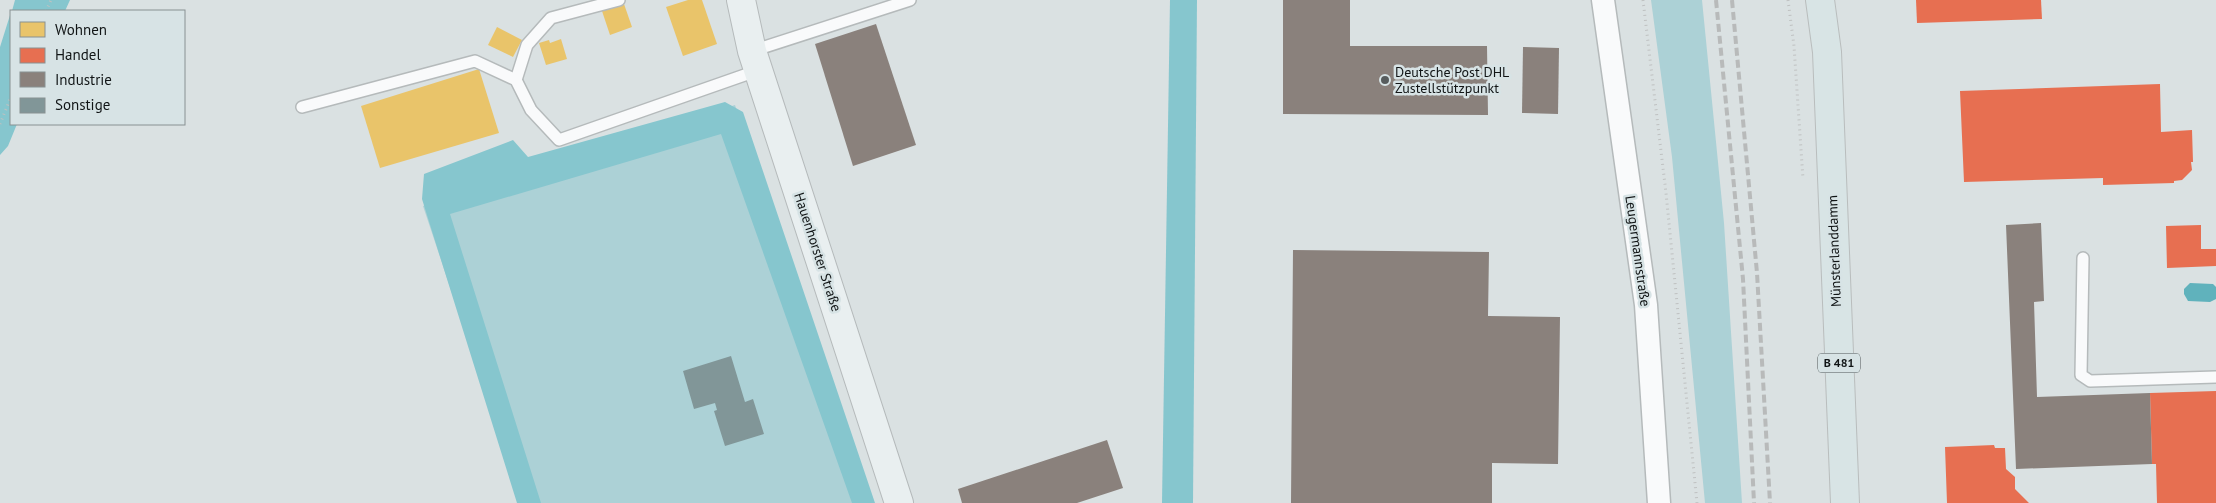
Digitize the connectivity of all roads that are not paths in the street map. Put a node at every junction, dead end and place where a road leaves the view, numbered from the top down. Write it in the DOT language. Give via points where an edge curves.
graph roads {
  1 [pos="619,0"];
  2 [pos="741,0"];
  3 [pos="910,0"];
  4 [pos="1603,0"];
  5 [pos="1820,0"];
  6 [pos="756,61"];
  7 [pos="516,80"];
  8 [pos="302,106"];
  9 [pos="2083,258"];
  10 [pos="2216,377"];
  11 [pos="899,503"];
  12 [pos="1659,503"];
  13 [pos="1845,503"];
  1 -- 7 [label="lane" via="551,18 528,45"];
  2 -- 6 [label="street, Hauenhorster Straße"];
  3 -- 6 [label="lane"];
  4 -- 12 [label="street, Leugermannstraße" via="1646,305"];
  5 -- 13 [label="main road, Münsterlanddamm / B 481" via="1827,52"];
  6 -- 7 [label="lane" via="559,140 531,110"];
  6 -- 11 [label="street, Hauenhorster Straße"];
  7 -- 8 [label="lane" via="475,61"];
  9 -- 10 [label="lane" via="2082,374 2090,380"];
}
